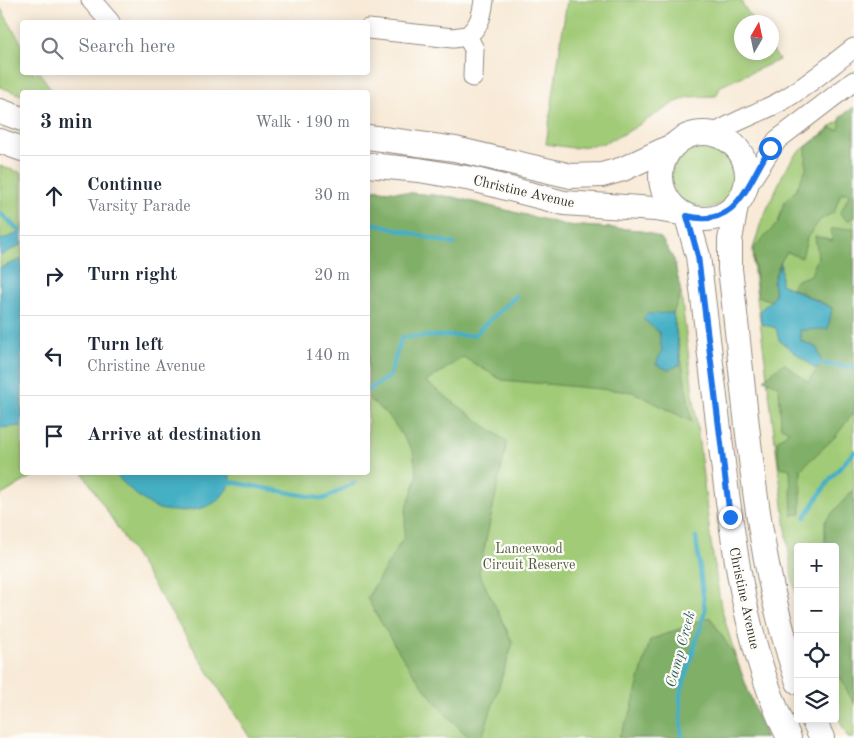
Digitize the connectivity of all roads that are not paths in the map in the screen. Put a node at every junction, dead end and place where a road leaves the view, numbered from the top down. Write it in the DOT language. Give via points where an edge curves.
graph roads {
  1 [pos="92,0"];
  2 [pos="484,0"];
  3 [pos="108,20"];
  4 [pos="370,29"];
  5 [pos="467,36"];
  6 [pos="854,48"];
  7 [pos="473,77"];
  8 [pos="854,81"];
  9 [pos="0,111"];
  10 [pos="20,118"];
  11 [pos="714,134"];
  12 [pos="370,138"];
  13 [pos="0,141"];
  14 [pos="672,146"];
  15 [pos="20,148"];
  16 [pos="370,165"];
  17 [pos="741,197"];
  18 [pos="684,215"];
  19 [pos="797,678"];
  20 [pos="815,723"];
  21 [pos="789,738"];
  22 [pos="822,738"];
  1 -- 3 [label="street"];
  2 -- 5 [label="street" via="481,19"];
  4 -- 5 [label="street" via="453,38"];
  5 -- 7 [label="street" via="474,49"];
  6 -- 11 [label="street" via="785,99"];
  8 -- 17 [label="street" via="778,140"];
  9 -- 10 [label="main road"];
  11 -- 14 [label="main road" via="699,133 685,137"];
  11 -- 17 [label="main road" via="727,140 744,161 747,174"];
  12 -- 14 [label="main road, Christine Avenue" via="455,149 571,176 602,175 623,169"];
  13 -- 15 [label="main road"];
  14 -- 18 [label="main road" via="660,169 660,182 671,205"];
  16 -- 18 [label="main road, Christine Avenue" via="472,179 564,203 655,209"];
  17 -- 18 [label="main road" via="726,214 713,219 700,220"];
  17 -- 19 [label="main road, Christine Avenue" via="730,240 730,268 759,518 772,598"];
  18 -- 21 [label="main road, Christine Avenue" via="698,256 736,568 762,669"];
  20 -- 22 [label="main road"];
}
